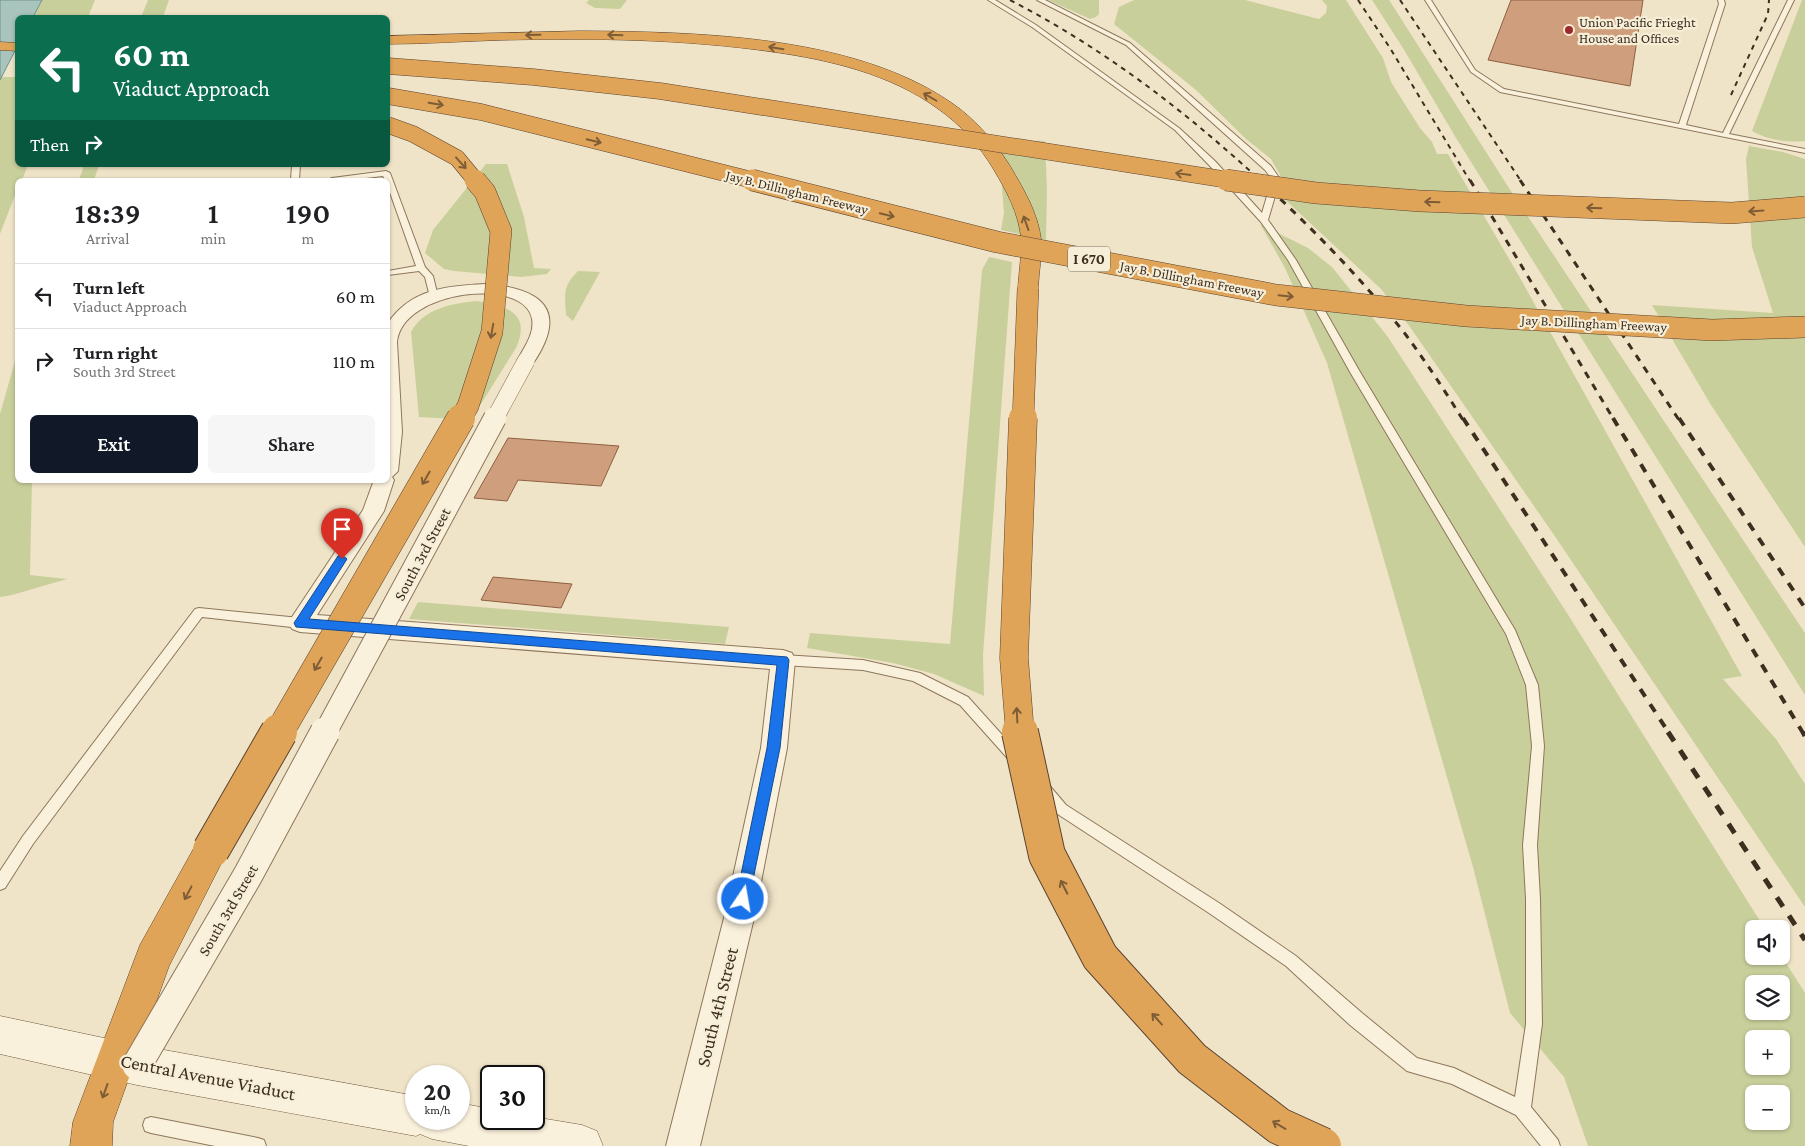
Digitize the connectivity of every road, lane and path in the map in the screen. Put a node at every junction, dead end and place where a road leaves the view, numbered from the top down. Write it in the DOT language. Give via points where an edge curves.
graph roads {
  1 [pos="991,0"];
  2 [pos="1040,0"];
  3 [pos="1428,0"];
  4 [pos="1721,0"];
  5 [pos="1791,0"];
  6 [pos="390,40"];
  7 [pos="0,46"];
  8 [pos="15,47"];
  9 [pos="390,66"];
  10 [pos="390,96"];
  11 [pos="390,126"];
  12 [pos="1682,126"];
  13 [pos="1725,135"];
  14 [pos="1805,151"];
  15 [pos="347,178"];
  16 [pos="388,178"];
  17 [pos="390,184"];
  18 [pos="1805,207"];
  19 [pos="1264,220"];
  20 [pos="421,268"];
  21 [pos="390,273"];
  22 [pos="434,297"];
  23 [pos="1805,327"];
  24 [pos="390,334"];
  25 [pos="390,389"];
  26 [pos="390,456"];
  27 [pos="383,483"];
  28 [pos="300,623"];
  29 [pos="783,660"];
  30 [pos="0,883"];
  31 [pos="0,1035"];
  32 [pos="137,1065"];
  33 [pos="1522,1109"];
  34 [pos="405,1114"];
  35 [pos="151,1125"];
  36 [pos="470,1126"];
  37 [pos="91,1146"];
  38 [pos="258,1146"];
  39 [pos="582,1146"];
  40 [pos="684,1146"];
  41 [pos="1323,1146"];
  42 [pos="1552,1146"];
  1 -- 19 [label="lane" via="1034,26 1176,129"];
  2 -- 19 [label="lane" via="1128,44 1268,168 1276,179"];
  3 -- 12 [label="lane" via="1473,71 1502,91"];
  4 -- 12 [label="lane"];
  5 -- 13 [label="lane"];
  41 -- 6 [label="highway, one-way, bridge" via="1279,1126 1192,1059 1100,957 1047,855 1018,724 1014,658 1030,235 1015,192 971,126 912,86 861,66 806,52 742,43 582,34"];
  7 -- 8 [label="highway"];
  18 -- 9 [label="highway, one-way, bridge" via="1732,213 1420,202 1316,193 1145,169 660,90"];
  10 -- 23 [label="highway, Jay B. Dillingham Freeway / I 670, one-way, bridge" via="481,112 997,242 1276,295 1476,317 1712,330"];
  11 -- 37 [label="highway, one-way, bridge" via="413,134 457,158 485,192 501,230 492,332 468,406 211,850 153,958 93,1122"];
  12 -- 13 [label="lane"];
  13 -- 14 [label="lane"];
  15 -- 16 [label="lane" via="386,173"];
  17 -- 20 [label="lane"];
  19 -- 33 [label="lane" via="1292,260 1511,633 1532,685 1538,746 1530,845 1534,1024"];
  20 -- 21 [label="lane"];
  20 -- 22 [label="lane" via="429,276"];
  22 -- 24 [label="street, South 3rd Street" via="413,305"];
  22 -- 32 [label="street, South 3rd Street, bridge" via="475,289 521,294 536,304 542,317 541,330 248,875"];
  25 -- 26 [label="street, South 3rd Street"];
  27 -- 28 [label="street" via="373,511"];
  28 -- 29 [label="street"];
  28 -- 30 [label="lane" via="199,612 28,840"];
  29 -- 33 [label="lane" via="863,665 916,677 964,701 1061,809 1291,961 1413,1065 1454,1076"];
  29 -- 40 [label="street, South 4th Street" via="774,748 745,890"];
  31 -- 32 [label="main road, Central Avenue Viaduct"];
  32 -- 34 [label="main road, Central Avenue Viaduct"];
  33 -- 42 [label="lane"];
  35 -- 38 [label="lane"];
  36 -- 39 [label="main road"];
}
